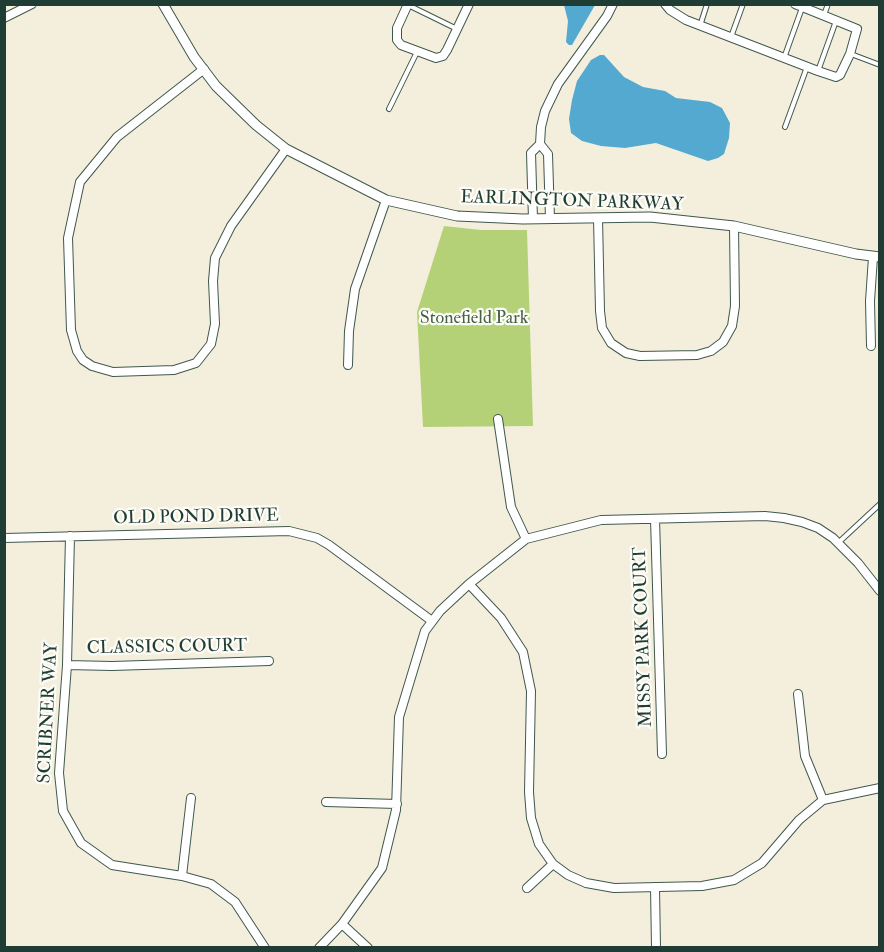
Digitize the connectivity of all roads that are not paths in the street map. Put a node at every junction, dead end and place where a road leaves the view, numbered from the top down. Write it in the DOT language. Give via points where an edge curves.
graph roads {
  1 [pos="32,4"];
  2 [pos="163,4"];
  3 [pos="469,4"];
  4 [pos="613,4"];
  5 [pos="665,4"];
  6 [pos="707,4"];
  7 [pos="743,4"];
  8 [pos="828,4"];
  9 [pos="408,5"];
  10 [pos="799,6"];
  11 [pos="824,16"];
  12 [pos="4,18"];
  13 [pos="836,21"];
  14 [pos="700,26"];
  15 [pos="457,29"];
  16 [pos="731,37"];
  17 [pos="417,52"];
  18 [pos="850,54"];
  19 [pos="784,58"];
  20 [pos="879,65"];
  21 [pos="807,67"];
  22 [pos="204,69"];
  23 [pos="818,70"];
  24 [pos="389,109"];
  25 [pos="785,127"];
  26 [pos="540,144"];
  27 [pos="286,149"];
  28 [pos="386,200"];
  29 [pos="598,218"];
  30 [pos="533,219"];
  31 [pos="550,219"];
  32 [pos="734,226"];
  33 [pos="876,257"];
  34 [pos="871,346"];
  35 [pos="348,364"];
  36 [pos="498,419"];
  37 [pos="879,504"];
  38 [pos="655,519"];
  39 [pos="70,536"];
  40 [pos="4,538"];
  41 [pos="526,539"];
  42 [pos="838,543"];
  43 [pos="469,584"];
  44 [pos="879,591"];
  45 [pos="432,621"];
  46 [pos="269,661"];
  47 [pos="67,664"];
  48 [pos="798,694"];
  49 [pos="662,754"];
  50 [pos="879,788"];
  51 [pos="191,798"];
  52 [pos="823,800"];
  53 [pos="326,802"];
  54 [pos="397,804"];
  55 [pos="553,864"];
  56 [pos="182,876"];
  57 [pos="655,887"];
  58 [pos="527,888"];
  59 [pos="342,924"];
  60 [pos="265,948"];
  61 [pos="319,948"];
  62 [pos="368,948"];
  63 [pos="656,948"];
  1 -- 12 [label="street"];
  2 -- 22 [label="street, EARLINGTON PARKWAY"];
  3 -- 15 [label="street"];
  4 -- 26 [label="street" via="553,93 541,127"];
  5 -- 14 [label="street"];
  6 -- 14 [label="lane"];
  7 -- 16 [label="lane"];
  8 -- 11 [label="lane"];
  9 -- 15 [label="lane"];
  9 -- 17 [label="street" via="396,34 401,45"];
  10 -- 11 [label="street"];
  10 -- 19 [label="lane"];
  11 -- 13 [label="street"];
  13 -- 18 [label="street" via="857,29"];
  13 -- 23 [label="lane"];
  14 -- 16 [label="street"];
  15 -- 17 [label="street" via="443,56 436,58"];
  16 -- 19 [label="street"];
  17 -- 24 [label="lane"];
  18 -- 20 [label="lane"];
  18 -- 23 [label="street" via="836,77"];
  19 -- 21 [label="street"];
  21 -- 23 [label="street"];
  21 -- 25 [label="lane"];
  22 -- 27 [label="street, EARLINGTON PARKWAY" via="216,86"];
  22 -- 27 [label="street" via="117,137 80,182 68,238 71,330 76,351 83,360 113,372 174,370 196,363 211,344 215,258 231,226"];
  26 -- 30 [label="street" via="531,153"];
  26 -- 31 [label="street" via="548,154"];
  27 -- 28 [label="street, EARLINGTON PARKWAY"];
  28 -- 30 [label="street, EARLINGTON PARKWAY" via="457,216"];
  28 -- 35 [label="street" via="355,290"];
  29 -- 31 [label="street, EARLINGTON PARKWAY"];
  29 -- 32 [label="street, EARLINGTON PARKWAY" via="650,217"];
  29 -- 32 [label="street" via="602,328 611,344 640,356 697,356 723,342 732,326 735,306"];
  30 -- 31 [label="street, EARLINGTON PARKWAY"];
  32 -- 33 [label="street, EARLINGTON PARKWAY"];
  33 -- 34 [label="street" via="870,301"];
  36 -- 41 [label="street" via="511,507"];
  37 -- 42 [label="lane"];
  38 -- 41 [label="street" via="601,520"];
  38 -- 42 [label="street" via="784,518 818,528"];
  38 -- 49 [label="street, MISSY PARK COURT"];
  39 -- 40 [label="street, OLD POND DRIVE"];
  39 -- 45 [label="street, OLD POND DRIVE" via="275,530 304,534 329,545"];
  39 -- 47 [label="street, SCRIBNER WAY"];
  41 -- 43 [label="street"];
  42 -- 44 [label="street"];
  43 -- 45 [label="street"];
  43 -- 55 [label="street" via="501,618 523,652 531,691 531,818 539,844"];
  45 -- 54 [label="street" via="425,631 399,717"];
  46 -- 47 [label="street, CLASSICS COURT"];
  47 -- 56 [label="street, SCRIBNER WAY" via="58,773 63,811 81,843 112,864"];
  48 -- 52 [label="street" via="805,756"];
  50 -- 52 [label="street"];
  51 -- 56 [label="street"];
  52 -- 57 [label="street" via="799,820 762,863 734,880 702,886"];
  53 -- 54 [label="street"];
  54 -- 59 [label="street" via="382,868"];
  55 -- 57 [label="street" via="586,884"];
  55 -- 58 [label="street"];
  56 -- 60 [label="street, SCRIBNER WAY" via="211,884 235,902"];
  57 -- 63 [label="street"];
  59 -- 61 [label="street"];
  59 -- 62 [label="street"];
}
